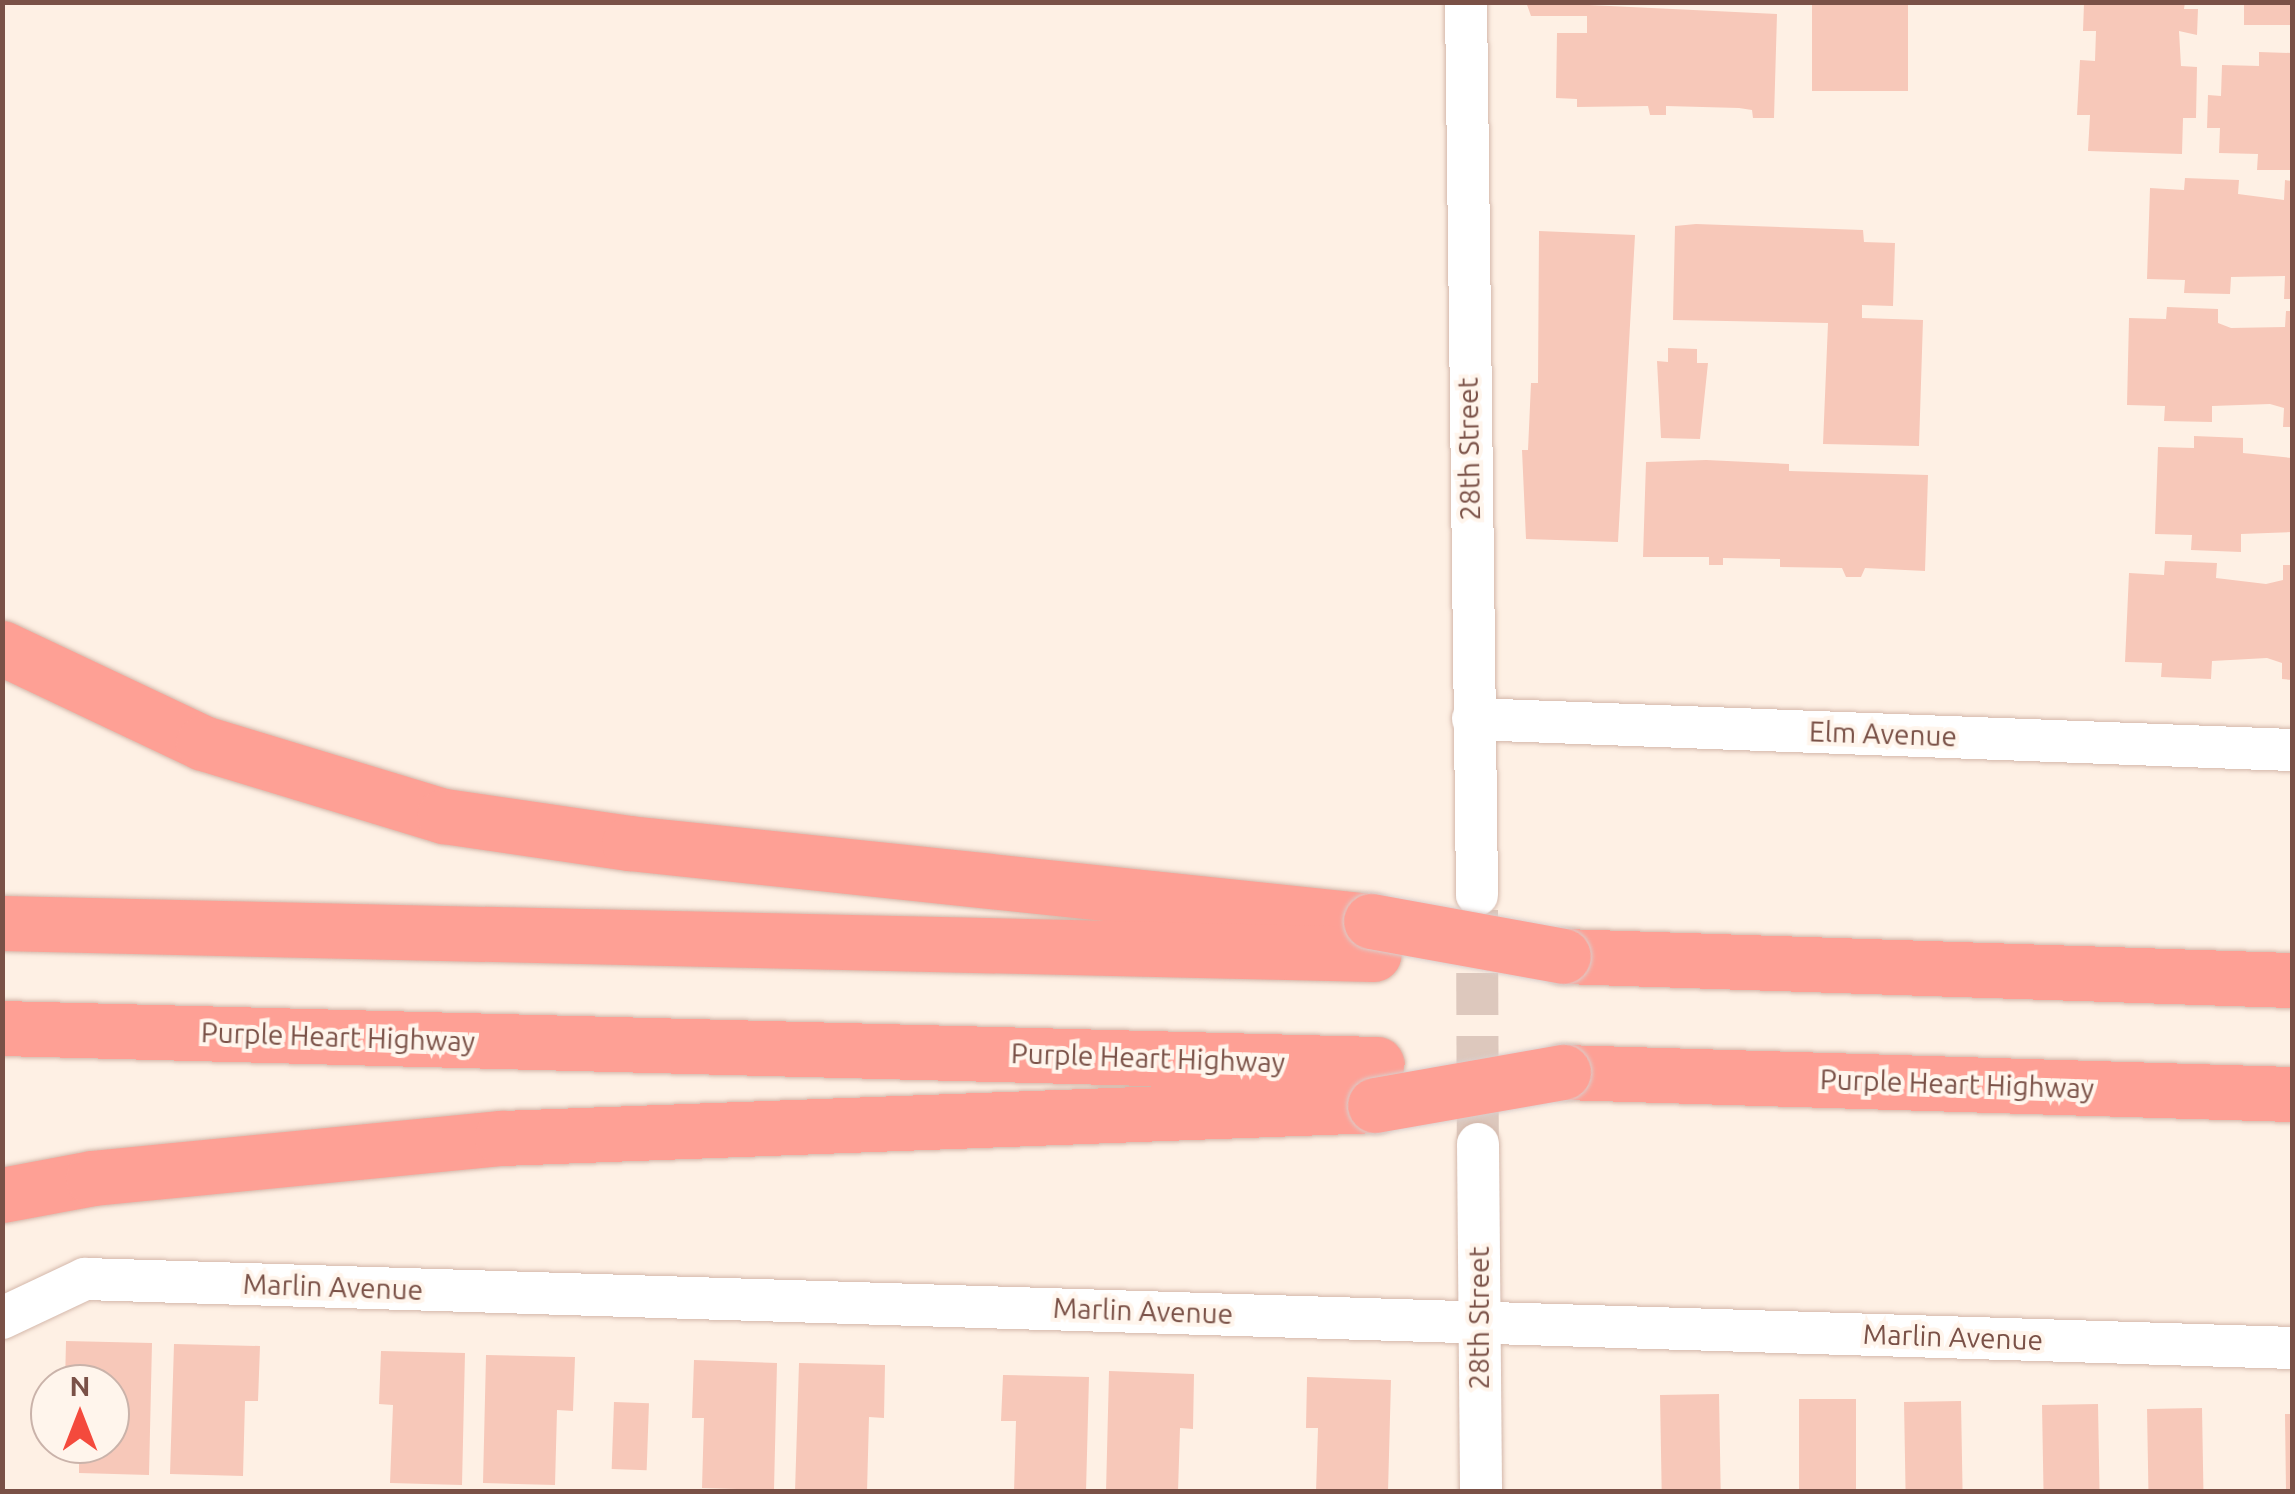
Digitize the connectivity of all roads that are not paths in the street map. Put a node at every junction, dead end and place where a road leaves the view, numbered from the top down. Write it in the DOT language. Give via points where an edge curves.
graph roads {
  1 [pos="1466,2"];
  2 [pos="2,648"];
  3 [pos="1473,719"];
  4 [pos="2292,750"];
  5 [pos="1477,895"];
  6 [pos="2,923"];
  7 [pos="1373,938"];
  8 [pos="2292,980"];
  9 [pos="2,1028"];
  10 [pos="1376,1084"];
  11 [pos="2292,1094"];
  12 [pos="1478,1144"];
  13 [pos="2,1195"];
  14 [pos="2,1318"];
  15 [pos="1479,1322"];
  16 [pos="2292,1348"];
  17 [pos="1481,1492"];
  1 -- 3 [label="street, 28th Street"];
  2 -- 7 [label="highway" via="203,743 444,816"];
  3 -- 4 [label="street, Elm Avenue"];
  3 -- 5 [label="street, 28th Street"];
  6 -- 7 [label="highway"];
  7 -- 8 [label="highway, bridge" via="1563,956"];
  9 -- 10 [label="highway, Purple Heart Highway"];
  10 -- 11 [label="highway, Purple Heart Highway, bridge" via="1563,1072"];
  10 -- 13 [label="highway" via="502,1138 111,1176"];
  12 -- 15 [label="street, 28th Street"];
  14 -- 15 [label="street, Marlin Avenue" via="84,1279"];
  15 -- 16 [label="street, Marlin Avenue"];
  15 -- 17 [label="street, 28th Street"];
}
